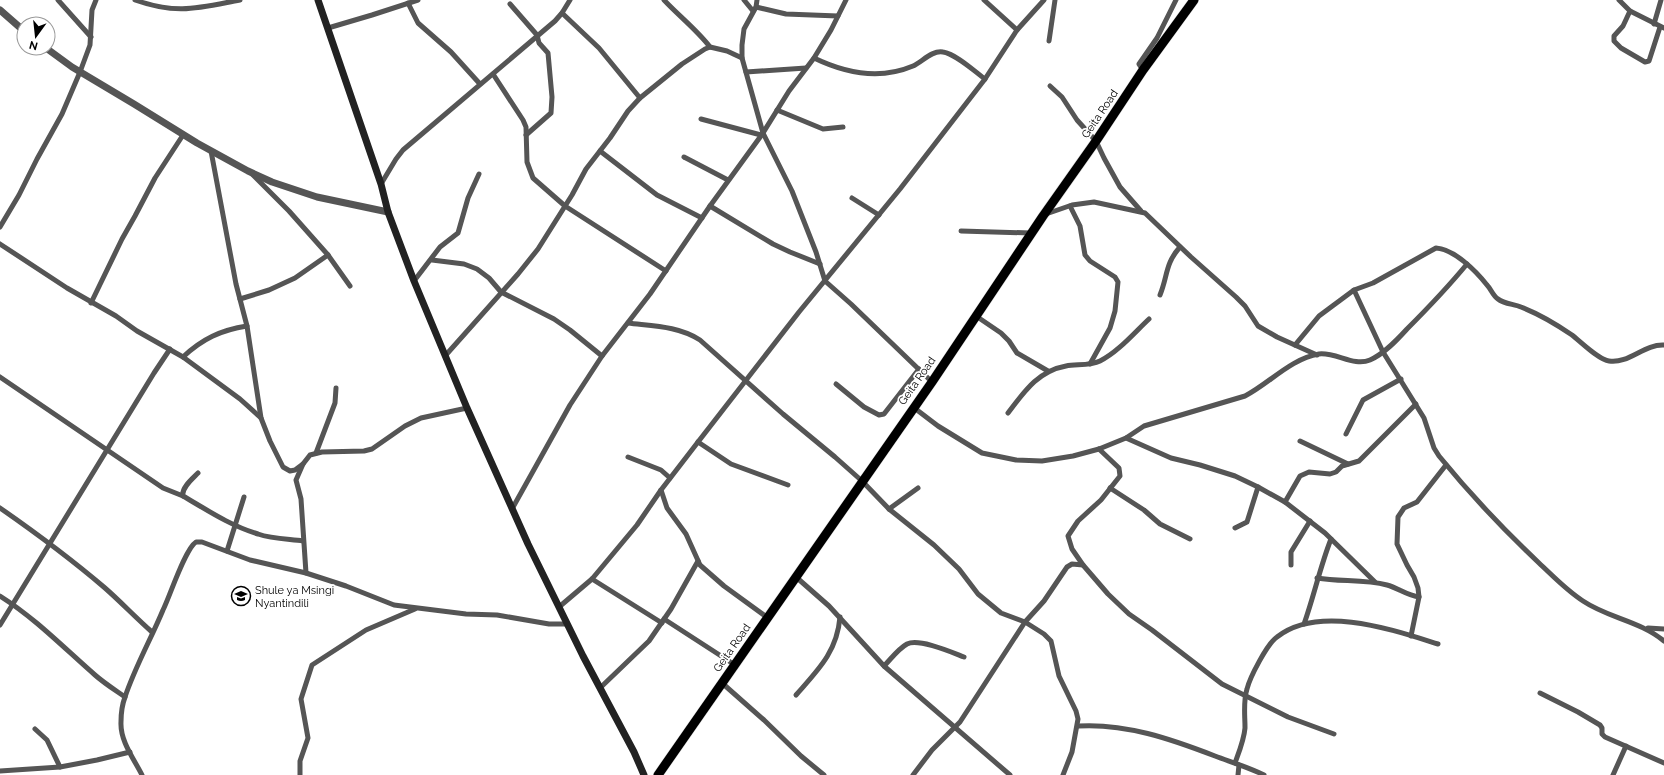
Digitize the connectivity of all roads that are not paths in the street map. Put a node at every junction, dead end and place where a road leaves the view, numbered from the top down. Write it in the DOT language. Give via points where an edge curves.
graph roads {
  1 [pos="58,0"];
  2 [pos="96,0"];
  3 [pos="135,0"];
  4 [pos="240,0"];
  5 [pos="318,0"];
  6 [pos="418,0"];
  7 [pos="570,0"];
  8 [pos="664,0"];
  9 [pos="744,0"];
  10 [pos="757,0"];
  11 [pos="846,0"];
  12 [pos="984,0"];
  13 [pos="1044,0"];
  14 [pos="1055,0"];
  15 [pos="1176,0"];
  16 [pos="1194,0"];
  17 [pos="1619,0"];
  18 [pos="1660,0"];
  19 [pos="408,3"];
  20 [pos="510,4"];
  21 [pos="754,9"];
  22 [pos="0,10"];
  23 [pos="1630,11"];
  24 [pos="562,13"];
  25 [pos="838,16"];
  26 [pos="16,24"];
  27 [pos="1654,24"];
  28 [pos="328,28"];
  29 [pos="1662,28"];
  30 [pos="1017,30"];
  31 [pos="538,35"];
  32 [pos="91,37"];
  33 [pos="1049,41"];
  34 [pos="710,47"];
  35 [pos="56,55"];
  36 [pos="742,58"];
  37 [pos="814,58"];
  38 [pos="806,68"];
  39 [pos="1143,70"];
  40 [pos="80,72"];
  41 [pos="746,72"];
  42 [pos="493,74"];
  43 [pos="985,79"];
  44 [pos="480,84"];
  45 [pos="1050,86"];
  46 [pos="640,98"];
  47 [pos="777,110"];
  48 [pos="701,119"];
  49 [pos="843,126"];
  50 [pos="183,134"];
  51 [pos="762,134"];
  52 [pos="526,135"];
  53 [pos="1096,141"];
  54 [pos="211,151"];
  55 [pos="600,152"];
  56 [pos="684,157"];
  57 [pos="248,171"];
  58 [pos="479,174"];
  59 [pos="728,180"];
  60 [pos="381,184"];
  61 [pos="852,198"];
  62 [pos="565,206"];
  63 [pos="710,206"];
  64 [pos="1070,206"];
  65 [pos="1141,211"];
  66 [pos="388,212"];
  67 [pos="879,215"];
  68 [pos="1043,216"];
  69 [pos="702,218"];
  70 [pos="0,227"];
  71 [pos="961,231"];
  72 [pos="1031,233"];
  73 [pos="0,244"];
  74 [pos="1180,247"];
  75 [pos="328,255"];
  76 [pos="432,260"];
  77 [pos="820,264"];
  78 [pos="1467,264"];
  79 [pos="666,271"];
  80 [pos="825,280"];
  81 [pos="414,281"];
  82 [pos="350,286"];
  83 [pos="1354,290"];
  84 [pos="501,292"];
  85 [pos="1160,295"];
  86 [pos="240,299"];
  87 [pos="91,303"];
  88 [pos="976,316"];
  89 [pos="1149,319"];
  90 [pos="628,323"];
  91 [pos="247,326"];
  92 [pos="1295,345"];
  93 [pos="1664,345"];
  94 [pos="170,349"];
  95 [pos="1383,352"];
  96 [pos="1317,355"];
  97 [pos="445,356"];
  98 [pos="602,356"];
  99 [pos="183,357"];
  100 [pos="1090,364"];
  101 [pos="919,369"];
  102 [pos="1048,371"];
  103 [pos="0,377"];
  104 [pos="1401,379"];
  105 [pos="746,381"];
  106 [pos="932,382"];
  107 [pos="836,384"];
  108 [pos="336,388"];
  109 [pos="1416,404"];
  110 [pos="913,407"];
  111 [pos="468,408"];
  112 [pos="1008,413"];
  113 [pos="261,418"];
  114 [pos="1346,434"];
  115 [pos="1126,438"];
  116 [pos="1300,441"];
  117 [pos="698,442"];
  118 [pos="1099,449"];
  119 [pos="108,450"];
  120 [pos="316,453"];
  121 [pos="628,456"];
  122 [pos="303,464"];
  123 [pos="1348,464"];
  124 [pos="1446,465"];
  125 [pos="198,473"];
  126 [pos="670,478"];
  127 [pos="862,481"];
  128 [pos="788,485"];
  129 [pos="1258,487"];
  130 [pos="918,488"];
  131 [pos="1110,488"];
  132 [pos="661,490"];
  133 [pos="183,496"];
  134 [pos="244,497"];
  135 [pos="1285,502"];
  136 [pos="0,508"];
  137 [pos="512,509"];
  138 [pos="888,509"];
  139 [pos="1310,521"];
  140 [pos="235,525"];
  141 [pos="1235,528"];
  142 [pos="1190,539"];
  143 [pos="1331,539"];
  144 [pos="303,542"];
  145 [pos="50,543"];
  146 [pos="227,551"];
  147 [pos="698,561"];
  148 [pos="1083,565"];
  149 [pos="1291,565"];
  150 [pos="306,573"];
  151 [pos="796,577"];
  152 [pos="592,578"];
  153 [pos="1317,578"];
  154 [pos="1374,582"];
  155 [pos="0,596"];
  156 [pos="1419,597"];
  157 [pos="12,604"];
  158 [pos="559,607"];
  159 [pos="415,608"];
  160 [pos="840,617"];
  161 [pos="768,618"];
  162 [pos="663,621"];
  163 [pos="1025,622"];
  164 [pos="567,624"];
  165 [pos="1304,624"];
  166 [pos="0,625"];
  167 [pos="1645,628"];
  168 [pos="1664,629"];
  169 [pos="152,632"];
  170 [pos="1411,636"];
  171 [pos="1664,641"];
  172 [pos="1438,644"];
  173 [pos="964,657"];
  174 [pos="735,665"];
  175 [pos="884,666"];
  176 [pos="722,683"];
  177 [pos="600,688"];
  178 [pos="1540,693"];
  179 [pos="796,695"];
  180 [pos="1245,695"];
  181 [pos="125,697"];
  182 [pos="1078,726"];
  183 [pos="956,728"];
  184 [pos="35,729"];
  185 [pos="1334,734"];
  186 [pos="1626,746"];
  187 [pos="130,752"];
  188 [pos="1664,763"];
  189 [pos="1237,764"];
  190 [pos="60,767"];
  191 [pos="47,768"];
  192 [pos="0,771"];
  193 [pos="642,773"];
  194 [pos="47,775"];
  195 [pos="142,775"];
  196 [pos="300,775"];
  197 [pos="658,775"];
  198 [pos="824,775"];
  199 [pos="913,775"];
  200 [pos="1010,775"];
  201 [pos="1063,775"];
  202 [pos="1238,775"];
  203 [pos="1264,775"];
  204 [pos="1613,775"];
  1 -- 32 [label="street"];
  2 -- 32 [label="street" via="92,10"];
  3 -- 4 [label="street" via="151,6 187,10"];
  5 -- 28 [label="main road"];
  6 -- 19 [label="street"];
  7 -- 24 [label="street"];
  8 -- 34 [label="street"];
  9 -- 21 [label="street"];
  10 -- 21 [label="street"];
  11 -- 25 [label="street"];
  12 -- 30 [label="street"];
  13 -- 30 [label="street"];
  14 -- 33 [label="street"];
  15 -- 39 [label="street" via="1157,38 1139,64"];
  16 -- 39 [label="highway, Geita Road"];
  17 -- 23 [label="street"];
  18 -- 27 [label="street"];
  19 -- 28 [label="street"];
  19 -- 44 [label="street" via="418,23 451,52"];
  20 -- 31 [label="street"];
  21 -- 25 [label="street" via="786,14"];
  21 -- 36 [label="street" via="744,29"];
  22 -- 26 [label="street"];
  23 -- 27 [label="street"];
  23 -- 29 [label="street" via="1623,26 1614,36 1614,41 1645,62 1649,61"];
  24 -- 31 [label="street"];
  24 -- 46 [label="street" via="599,48"];
  25 -- 37 [label="street"];
  27 -- 29 [label="street"];
  28 -- 60 [label="main road"];
  30 -- 43 [label="street"];
  31 -- 42 [label="street"];
  31 -- 52 [label="street" via="539,43 546,50 550,61 552,111 550,116"];
  32 -- 40 [label="street"];
  34 -- 36 [label="street"];
  34 -- 46 [label="street" via="682,64"];
  35 -- 40 [label="street"];
  36 -- 41 [label="street"];
  37 -- 38 [label="street"];
  37 -- 43 [label="street" via="841,69 873,74 908,67 942,52 965,64"];
  38 -- 41 [label="street"];
  38 -- 47 [label="street"];
  39 -- 53 [label="highway, Geita Road"];
  40 -- 50 [label="street"];
  40 -- 70 [label="street" via="62,114"];
  41 -- 51 [label="street"];
  42 -- 44 [label="street"];
  42 -- 52 [label="street" via="523,120"];
  43 -- 67 [label="street"];
  44 -- 60 [label="street" via="403,150"];
  45 -- 53 [label="street" via="1062,97 1077,120"];
  46 -- 55 [label="street"];
  47 -- 49 [label="street" via="823,129"];
  47 -- 51 [label="street"];
  48 -- 51 [label="street"];
  50 -- 54 [label="street"];
  50 -- 87 [label="street" via="151,184"];
  51 -- 59 [label="street"];
  51 -- 77 [label="street" via="792,190"];
  52 -- 62 [label="street" via="526,162 530,172 537,182"];
  53 -- 65 [label="street" via="1120,187"];
  53 -- 68 [label="highway, Geita Road"];
  54 -- 57 [label="street"];
  54 -- 86 [label="street"];
  55 -- 62 [label="street" via="586,169"];
  55 -- 69 [label="street" via="657,195"];
  56 -- 59 [label="street"];
  57 -- 66 [label="street" via="317,197"];
  57 -- 75 [label="street" via="274,195"];
  58 -- 76 [label="street" via="468,198 458,233 440,247"];
  59 -- 63 [label="street"];
  60 -- 66 [label="main road"];
  61 -- 67 [label="street"];
  62 -- 79 [label="street"];
  62 -- 84 [label="street" via="538,249"];
  63 -- 69 [label="street"];
  63 -- 77 [label="street" via="773,244"];
  64 -- 65 [label="street" via="1094,202"];
  64 -- 68 [label="street"];
  64 -- 100 [label="street" via="1080,226 1086,255 1118,282 1115,311 1110,328"];
  65 -- 74 [label="street"];
  66 -- 81 [label="main road"];
  67 -- 80 [label="street"];
  68 -- 72 [label="highway, Geita Road"];
  69 -- 79 [label="street"];
  71 -- 72 [label="street"];
  72 -- 88 [label="highway, Geita Road"];
  73 -- 87 [label="street"];
  74 -- 85 [label="street" via="1169,261"];
  74 -- 92 [label="street" via="1236,297 1258,326"];
  75 -- 82 [label="street"];
  75 -- 86 [label="street" via="295,278"];
  76 -- 81 [label="street"];
  76 -- 84 [label="street" via="464,264 477,269"];
  77 -- 80 [label="street"];
  78 -- 83 [label="street" via="1449,251 1436,248 1373,283"];
  78 -- 93 [label="street" via="1486,283 1497,299 1519,306 1549,321 1606,360 1620,360 1646,348"];
  78 -- 95 [label="street" via="1438,298"];
  79 -- 90 [label="street"];
  80 -- 101 [label="street"];
  80 -- 105 [label="street"];
  81 -- 97 [label="main road"];
  83 -- 92 [label="street" via="1319,316"];
  83 -- 95 [label="street"];
  84 -- 97 [label="street"];
  84 -- 98 [label="street" via="554,319"];
  86 -- 91 [label="street"];
  87 -- 94 [label="street"];
  88 -- 102 [label="street" via="1001,333 1017,353"];
  88 -- 106 [label="highway, Geita Road"];
  89 -- 100 [label="street" via="1108,356"];
  90 -- 98 [label="street"];
  90 -- 105 [label="street" via="679,330 690,334"];
  91 -- 99 [label="street" via="216,333"];
  91 -- 113 [label="street"];
  92 -- 96 [label="street"];
  94 -- 99 [label="street"];
  94 -- 119 [label="street"];
  95 -- 96 [label="street" via="1366,361"];
  95 -- 104 [label="street"];
  96 -- 115 [label="street" via="1292,364 1245,396 1144,426"];
  97 -- 111 [label="main road"];
  98 -- 137 [label="street" via="570,405"];
  99 -- 113 [label="street"];
  100 -- 102 [label="street" via="1063,366"];
  101 -- 106 [label="street"];
  101 -- 107 [label="street" via="884,414 879,415 864,408"];
  102 -- 112 [label="street" via="1035,379"];
  103 -- 119 [label="street"];
  104 -- 109 [label="street"];
  104 -- 114 [label="street" via="1363,400"];
  105 -- 117 [label="street"];
  105 -- 127 [label="street"];
  106 -- 110 [label="highway, Geita Road"];
  108 -- 120 [label="street" via="335,403"];
  109 -- 123 [label="street" via="1359,461"];
  109 -- 124 [label="street" via="1424,418 1434,448"];
  110 -- 118 [label="street" via="972,448 998,457 1042,461"];
  110 -- 127 [label="highway, Geita Road"];
  111 -- 120 [label="street" via="421,418 372,449"];
  111 -- 137 [label="main road"];
  113 -- 122 [label="street" via="283,467 290,471"];
  115 -- 118 [label="street"];
  115 -- 129 [label="street" via="1171,458 1235,476"];
  116 -- 123 [label="street"];
  117 -- 126 [label="street"];
  117 -- 128 [label="street" via="731,464"];
  118 -- 131 [label="street" via="1119,468 1120,476"];
  119 -- 133 [label="street" via="163,488"];
  119 -- 145 [label="street"];
  120 -- 122 [label="street" via="310,455"];
  121 -- 126 [label="street" via="662,470"];
  122 -- 144 [label="street" via="296,480 301,499"];
  123 -- 135 [label="street" via="1330,474 1305,473 1300,476"];
  124 -- 156 [label="street" via="1417,502 1404,508 1398,517 1397,544 1414,577"];
  124 -- 167 [label="street" via="1480,505 1561,585 1583,601 1612,616"];
  125 -- 133 [label="street" via="182,492"];
  126 -- 132 [label="street"];
  127 -- 138 [label="street"];
  127 -- 151 [label="highway, Geita Road"];
  129 -- 135 [label="street"];
  129 -- 141 [label="street" via="1247,522"];
  130 -- 138 [label="street"];
  131 -- 142 [label="street" via="1144,510 1160,524"];
  131 -- 148 [label="street" via="1078,521 1068,536 1072,549"];
  132 -- 147 [label="street" via="667,508 686,534"];
  132 -- 152 [label="street" via="637,525"];
  133 -- 140 [label="street"];
  134 -- 140 [label="street"];
  135 -- 139 [label="street"];
  136 -- 145 [label="street"];
  137 -- 158 [label="main road"];
  138 -- 163 [label="street" via="934,545 993,607 1006,616"];
  139 -- 143 [label="street"];
  139 -- 149 [label="street" via="1291,552"];
  140 -- 144 [label="street" via="259,535"];
  140 -- 146 [label="street"];
  143 -- 153 [label="street"];
  143 -- 154 [label="street"];
  144 -- 150 [label="street"];
  145 -- 157 [label="street"];
  145 -- 169 [label="street" via="106,589"];
  146 -- 150 [label="street" via="265,564"];
  146 -- 169 [label="street" via="202,542 193,543"];
  147 -- 161 [label="street" via="714,579"];
  147 -- 162 [label="street"];
  148 -- 163 [label="street" via="1068,565 1044,601"];
  148 -- 180 [label="street" via="1096,583 1129,614 1222,684"];
  150 -- 159 [label="street" via="351,587 394,605"];
  151 -- 160 [label="street"];
  151 -- 161 [label="highway, Geita Road"];
  152 -- 158 [label="street"];
  152 -- 162 [label="street"];
  153 -- 154 [label="street"];
  153 -- 165 [label="street"];
  154 -- 156 [label="street"];
  155 -- 157 [label="street"];
  156 -- 170 [label="street"];
  157 -- 166 [label="street"];
  157 -- 181 [label="street" via="96,676"];
  158 -- 164 [label="main road"];
  159 -- 164 [label="street"];
  159 -- 196 [label="street" via="366,630 312,665 301,699 308,738 300,761"];
  160 -- 175 [label="street"];
  160 -- 179 [label="street" via="838,634 828,658"];
  161 -- 174 [label="highway, Geita Road"];
  162 -- 174 [label="street"];
  162 -- 177 [label="street" via="649,641"];
  163 -- 182 [label="street" via="1051,641 1059,676 1076,711"];
  163 -- 183 [label="street"];
  164 -- 177 [label="main road"];
  165 -- 170 [label="street" via="1322,621 1359,623 1376,625"];
  165 -- 180 [label="street" via="1285,631 1270,644 1252,675"];
  167 -- 168 [label="street"];
  167 -- 171 [label="street"];
  169 -- 181 [label="street"];
  170 -- 172 [label="street"];
  173 -- 175 [label="street" via="911,642"];
  174 -- 176 [label="highway, Geita Road"];
  175 -- 183 [label="street"];
  176 -- 197 [label="highway, Geita Road"];
  176 -- 198 [label="street"];
  177 -- 193 [label="main road" via="634,752"];
  178 -- 186 [label="street" via="1601,726 1605,737"];
  180 -- 185 [label="street" via="1288,717"];
  180 -- 189 [label="street" via="1244,731"];
  181 -- 187 [label="street" via="121,730"];
  182 -- 189 [label="street" via="1102,725 1150,735"];
  182 -- 201 [label="street"];
  183 -- 199 [label="street" via="932,750"];
  183 -- 200 [label="street"];
  184 -- 190 [label="street" via="47,740"];
  186 -- 188 [label="street"];
  186 -- 204 [label="street"];
  187 -- 190 [label="street"];
  187 -- 195 [label="street"];
  189 -- 202 [label="street"];
  189 -- 203 [label="street"];
  190 -- 191 [label="street"];
  191 -- 192 [label="street"];
  191 -- 194 [label="street"];
}
